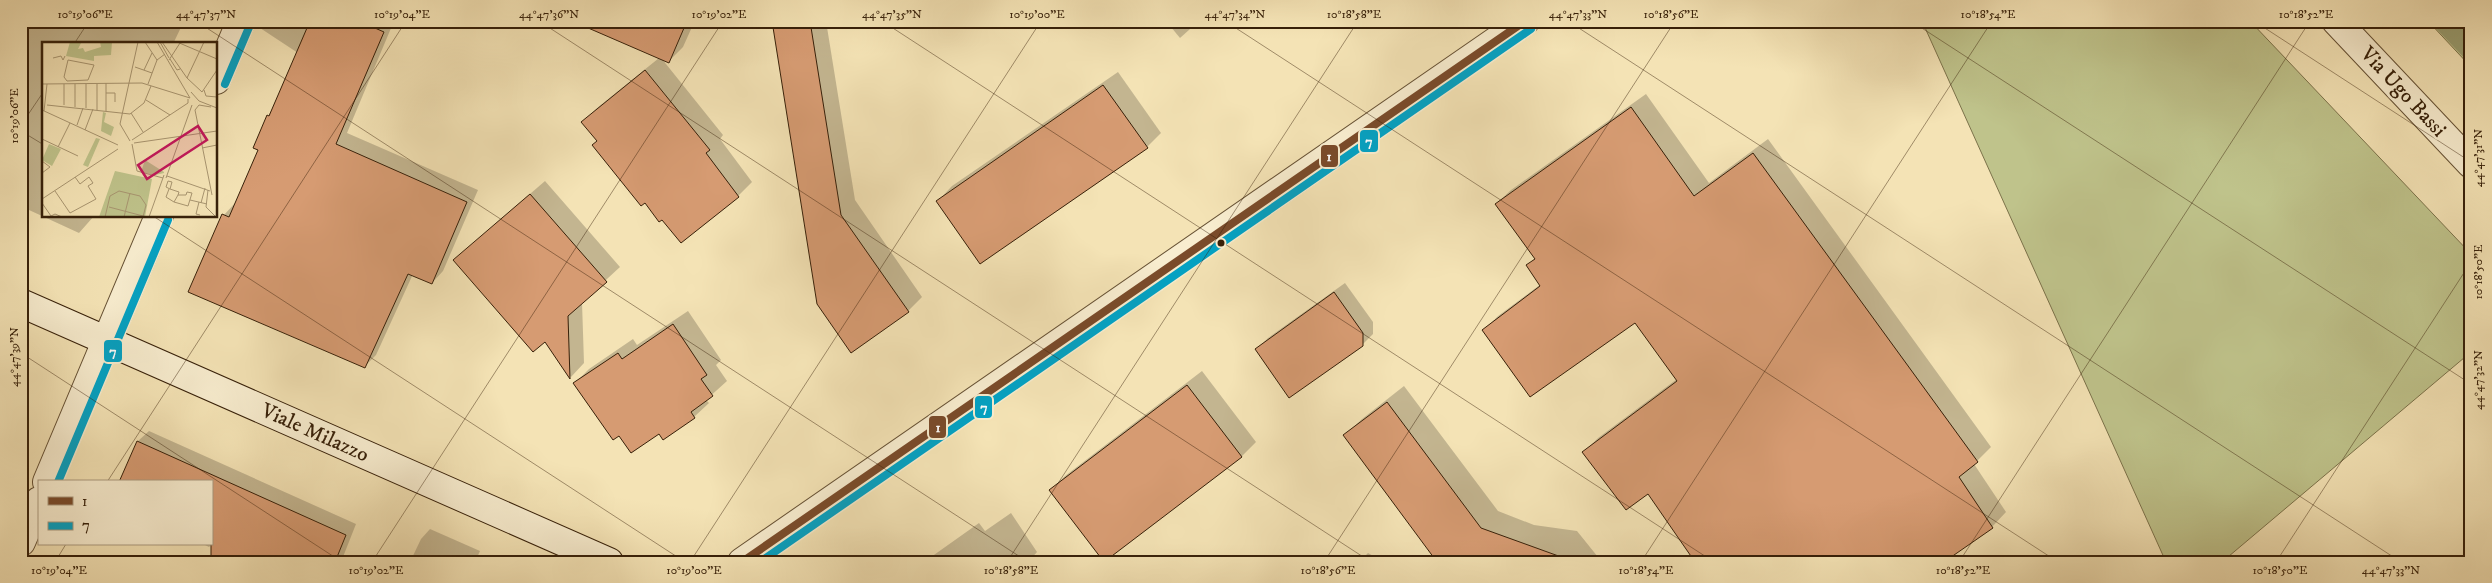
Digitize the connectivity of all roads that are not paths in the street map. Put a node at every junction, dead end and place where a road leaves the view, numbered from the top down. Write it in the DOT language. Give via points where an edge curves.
graph roads {
  1 [pos="241,21"];
  2 [pos="1525,21"];
  3 [pos="2336,21"];
  4 [pos="218,75"];
  5 [pos="2471,164"];
  6 [pos="158,218"];
  7 [pos="21,303"];
  8 [pos="106,342"];
  9 [pos="48,480"];
  10 [pos="38,503"];
  11 [pos="21,542"];
  12 [pos="609,562"];
  13 [pos="742,562"];
  1 -- 4 [label="street"];
  2 -- 13 [label="street"];
  3 -- 5 [label="street, Via Ugo Bassi"];
  6 -- 8 [label="street"];
  7 -- 8 [label="street, Viale Milazzo"];
  8 -- 9 [label="street"];
  8 -- 12 [label="street, Viale Milazzo"];
  10 -- 11 [label="street"];
}
